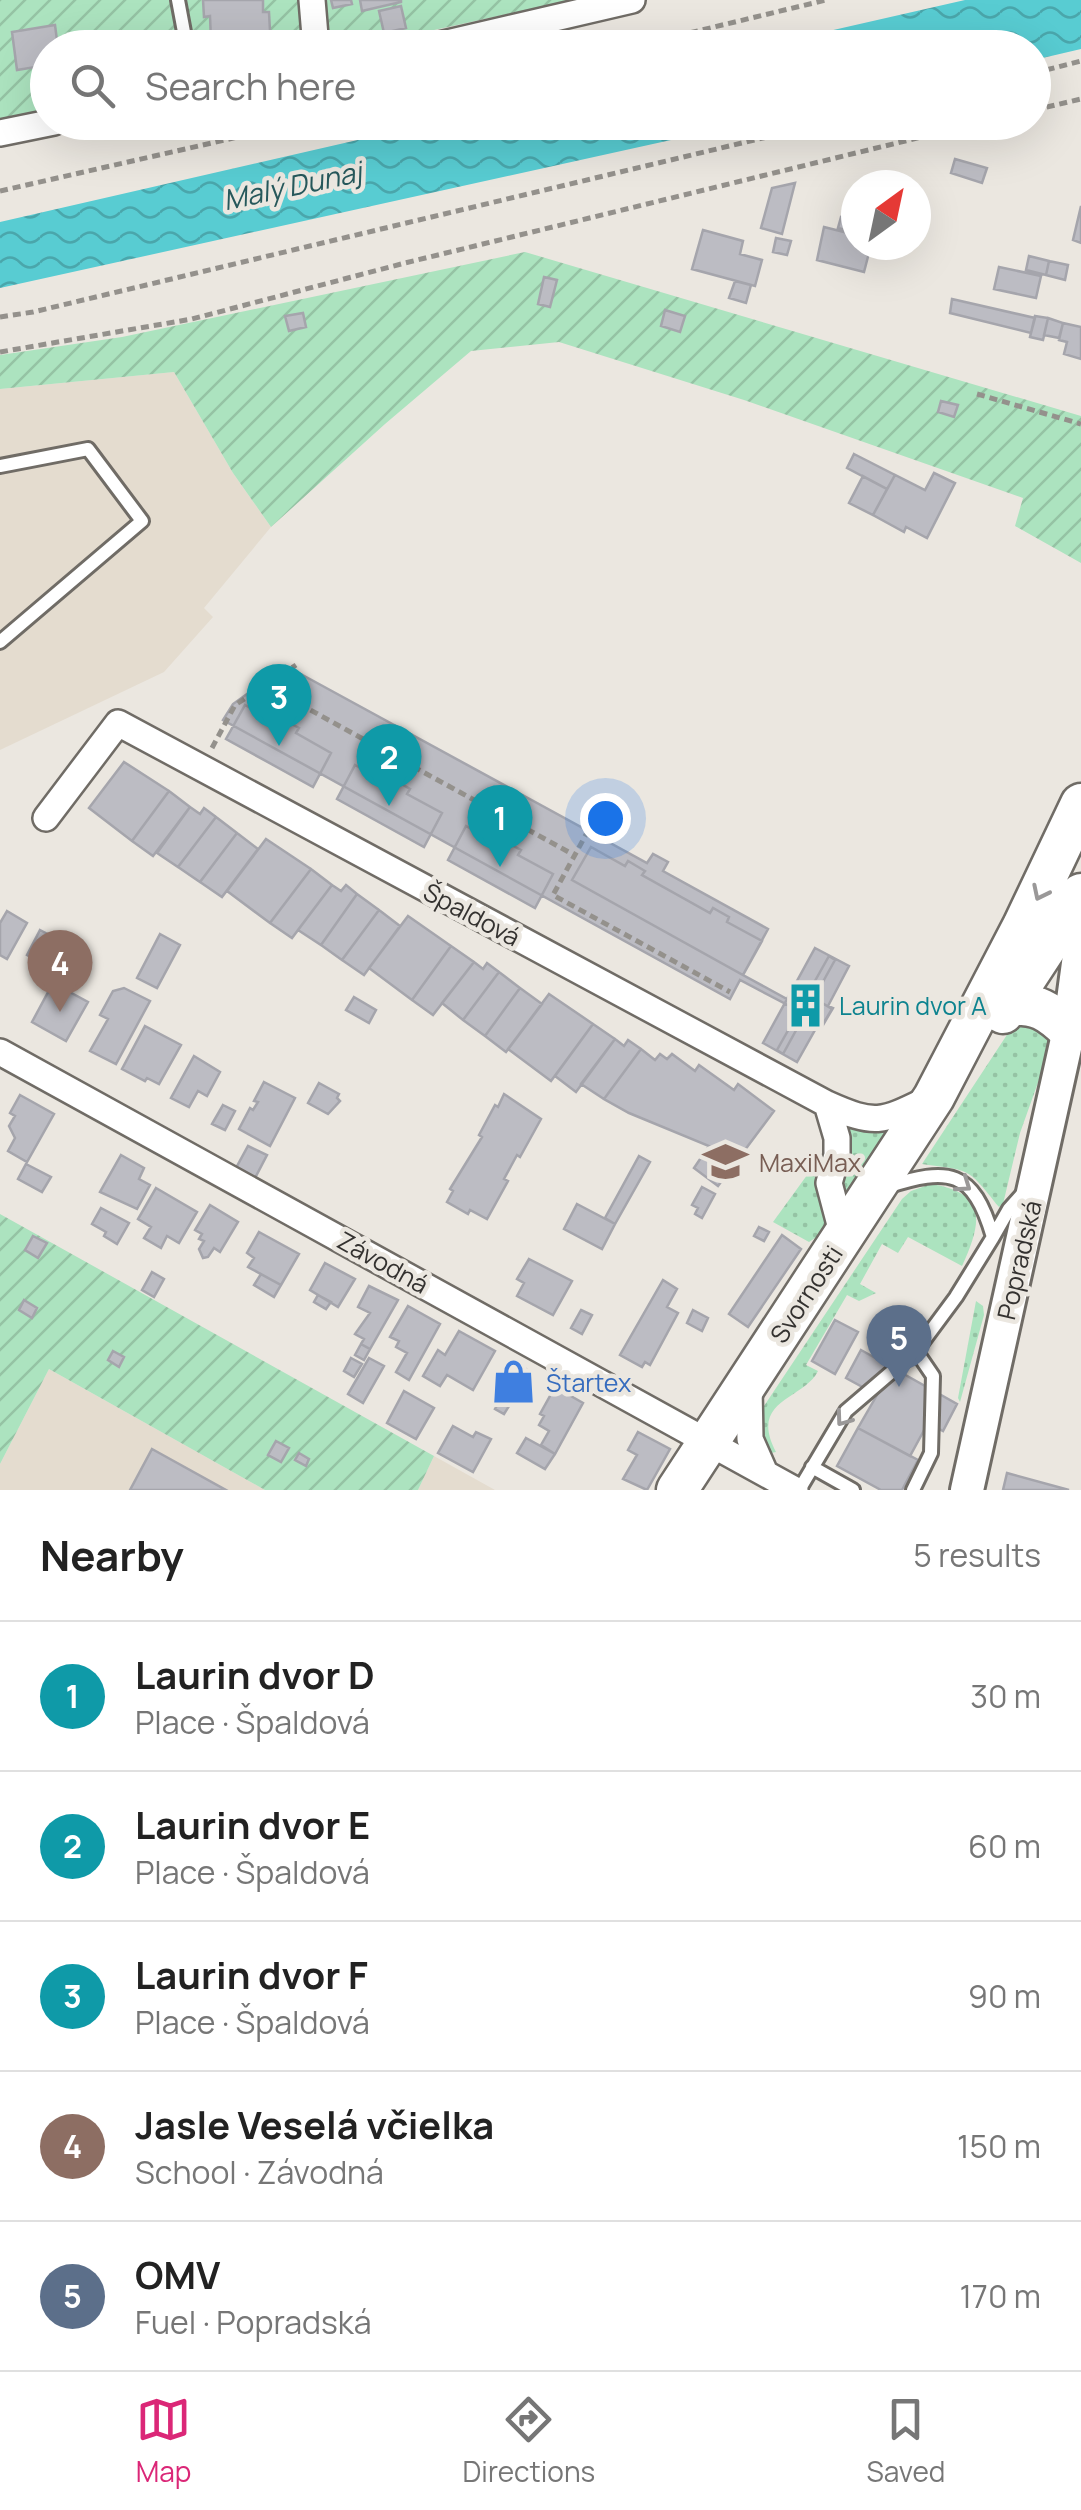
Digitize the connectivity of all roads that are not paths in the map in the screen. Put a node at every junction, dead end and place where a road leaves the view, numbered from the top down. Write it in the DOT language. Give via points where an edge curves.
graph roads {
  1 [pos="178,0"];
  2 [pos="312,0"];
  3 [pos="632,0"];
  4 [pos="184,30"];
  5 [pos="314,30"];
  6 [pos="503,30"];
  7 [pos="30,127"];
  8 [pos="0,133"];
  9 [pos="0,466"];
  10 [pos="0,642"];
  11 [pos="1081,804"];
  12 [pos="46,818"];
  13 [pos="1081,894"];
  14 [pos="1081,941"];
  15 [pos="1009,1006"];
  16 [pos="1075,1017"];
  17 [pos="0,1052"];
  18 [pos="934,1097"];
  19 [pos="827,1104"];
  20 [pos="1038,1177"];
  21 [pos="872,1191"];
  22 [pos="844,1236"];
  23 [pos="993,1237"];
  24 [pos="916,1350"];
  25 [pos="750,1380"];
  26 [pos="710,1442"];
  27 [pos="812,1467"];
  28 [pos="765,1473"];
  29 [pos="677,1490"];
  30 [pos="797,1490"];
  31 [pos="853,1490"];
  32 [pos="913,1490"];
  33 [pos="968,1490"];
  1 -- 4 [label="lane"];
  2 -- 5 [label="street"];
  3 -- 6 [label="street"];
  7 -- 8 [label="street"];
  9 -- 10 [label="lane" via="88,449 142,521"];
  11 -- 18 [label="main road, Svornosti, one-way"];
  12 -- 19 [label="street, Špaldová" via="118,723"];
  13 -- 15 [label="main road, Svornosti"];
  14 -- 16 [label="street, Popradská"];
  15 -- 16 [label="main road" via="1030,1004"];
  15 -- 18 [label="main road, Svornosti"];
  16 -- 20 [label="street, Popradská"];
  17 -- 26 [label="street, Závodná"];
  18 -- 19 [label="street, Špaldová" via="882,1120 860,1119"];
  18 -- 21 [label="main road, Svornosti"];
  19 -- 22 [label="street" via="837,1138 829,1182"];
  20 -- 23 [label="lane"];
  20 -- 33 [label="street, Popradská"];
  21 -- 22 [label="main road, Svornosti"];
  21 -- 23 [label="lane, one-way" via="947,1174 978,1194"];
  22 -- 25 [label="main road, Svornosti"];
  23 -- 24 [label="lane"];
  24 -- 27 [label="lane, one-way" via="846,1410"];
  24 -- 32 [label="lane" via="934,1376 930,1453"];
  25 -- 26 [label="main road, Svornosti"];
  25 -- 28 [label="street" via="750,1439"];
  26 -- 28 [label="street, Závodná"];
  26 -- 29 [label="main road, Svornosti"];
  27 -- 30 [label="lane"];
  27 -- 31 [label="lane"];
  28 -- 30 [label="street, Závodná"];
}
